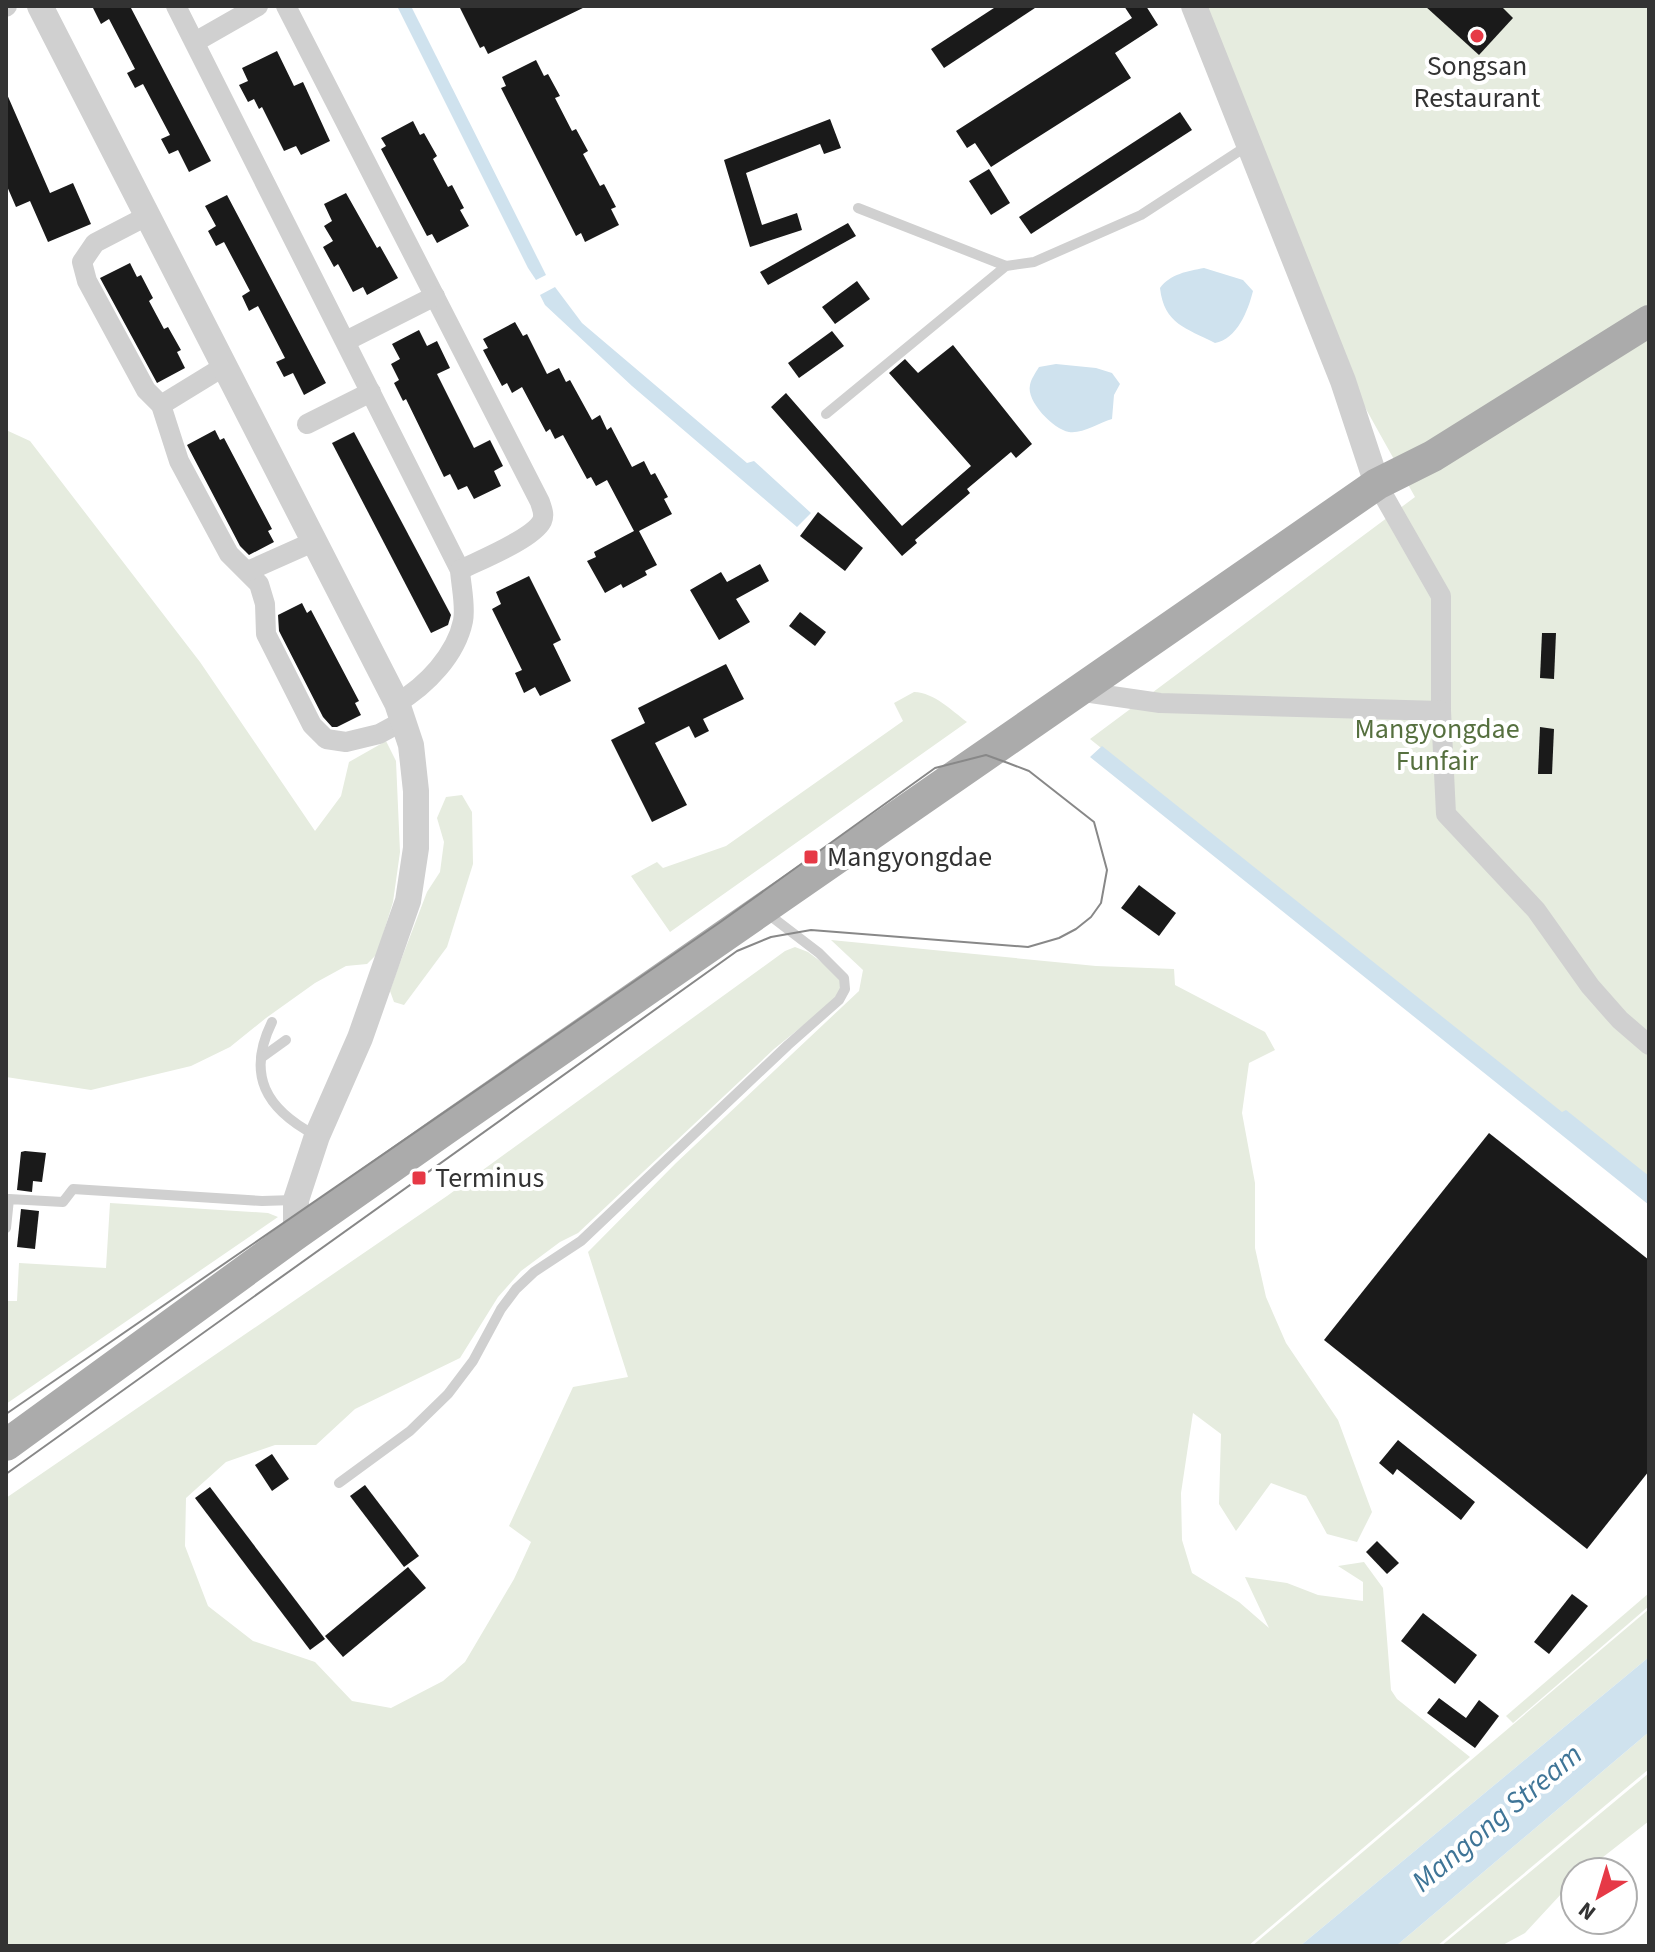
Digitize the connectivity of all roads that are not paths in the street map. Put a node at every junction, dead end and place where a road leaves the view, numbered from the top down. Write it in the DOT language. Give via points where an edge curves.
graph roads {
  1 [pos="40,6"];
  2 [pos="176,6"];
  3 [pos="258,6"];
  4 [pos="286,6"];
  5 [pos="1194,6"];
  6 [pos="195,42"];
  7 [pos="1249,144"];
  8 [pos="858,208"];
  9 [pos="147,216"];
  10 [pos="1006,266"];
  11 [pos="435,296"];
  12 [pos="1649,321"];
  13 [pos="346,341"];
  14 [pos="223,367"];
  15 [pos="371,392"];
  16 [pos="161,405"];
  17 [pos="826,414"];
  18 [pos="307,424"];
  19 [pos="1377,484"];
  20 [pos="313,542"];
  21 [pos="460,570"];
  22 [pos="248,571"];
  23 [pos="1077,691"];
  24 [pos="1441,711"];
  25 [pos="400,712"];
  26 [pos="763,910"];
  27 [pos="272,1022"];
  28 [pos="286,1040"];
  29 [pos="1649,1045"];
  30 [pos="261,1058"];
  31 [pos="317,1136"];
  32 [pos="296,1200"];
  33 [pos="6,1228"];
  34 [pos="296,1234"];
  35 [pos="6,1445"];
  36 [pos="339,1483"];
  1 -- 9 [label="street"];
  2 -- 6 [label="street"];
  3 -- 6 [label="street"];
  4 -- 11 [label="street"];
  5 -- 7 [label="street"];
  6 -- 13 [label="street"];
  7 -- 10 [label="lane" via="1141,215 1034,262"];
  7 -- 19 [label="street" via="1343,381"];
  8 -- 10 [label="lane"];
  9 -- 14 [label="street"];
  9 -- 16 [label="street" via="95,243 82,262 87,281 146,390"];
  10 -- 17 [label="lane"];
  11 -- 13 [label="street"];
  11 -- 21 [label="street" via="544,514 531,533"];
  12 -- 19 [label="main road" via="1433,456"];
  13 -- 15 [label="street"];
  14 -- 16 [label="street"];
  14 -- 20 [label="street"];
  15 -- 18 [label="street"];
  15 -- 21 [label="street"];
  16 -- 22 [label="street" via="179,461 229,554"];
  19 -- 23 [label="main road"];
  19 -- 24 [label="street" via="1441,596"];
  20 -- 22 [label="street"];
  20 -- 25 [label="street"];
  21 -- 25 [label="street" via="464,619 453,646"];
  22 -- 25 [label="street" via="265,604 266,634 312,725 326,739 346,742 379,734"];
  23 -- 24 [label="street" via="1160,703"];
  23 -- 26 [label="main road"];
  24 -- 29 [label="street" via="1446,814 1536,910 1590,986"];
  25 -- 31 [label="street" via="411,745 416,791 416,848 408,901 360,1038"];
  26 -- 34 [label="main road"];
  26 -- 36 [label="lane" via="844,978 839,1000 591,1232 516,1289 448,1394 410,1431"];
  27 -- 30 [label="lane"];
  28 -- 30 [label="lane"];
  30 -- 31 [label="lane" via="268,1099"];
  31 -- 32 [label="street"];
  32 -- 33 [label="lane" via="73,1189 63,1202 9,1199"];
  32 -- 34 [label="street"];
  34 -- 35 [label="main road"];
}
